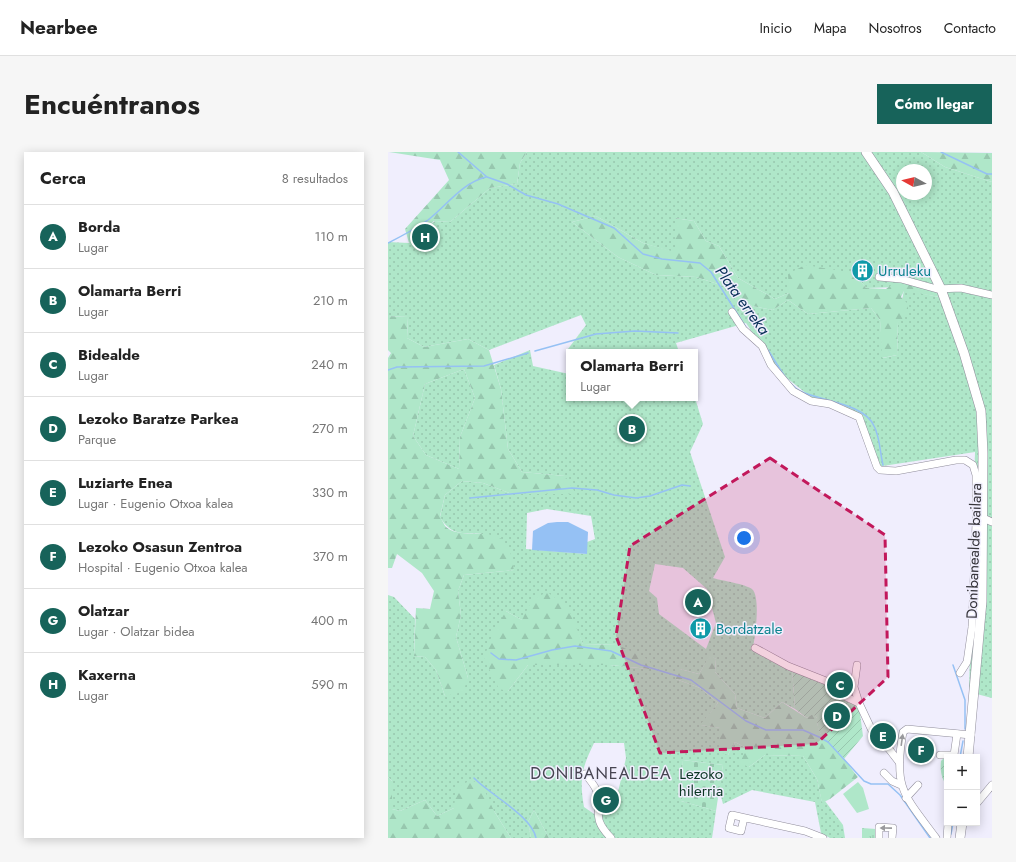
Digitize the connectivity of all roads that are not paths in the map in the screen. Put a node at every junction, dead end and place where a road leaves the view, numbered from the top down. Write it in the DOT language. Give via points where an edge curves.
graph roads {
  1 [pos="866,152"];
  2 [pos="879,277"];
  3 [pos="941,289"];
  4 [pos="992,296"];
  5 [pos="732,312"];
  6 [pos="983,518"];
  7 [pos="992,522"];
  8 [pos="755,648"];
  9 [pos="857,665"];
  10 [pos="960,673"];
  11 [pos="859,704"];
  12 [pos="957,734"];
  13 [pos="971,735"];
  14 [pos="968,754"];
  15 [pos="940,755"];
  16 [pos="899,762"];
  17 [pos="884,773"];
  18 [pos="585,774"];
  19 [pos="918,784"];
  20 [pos="901,785"];
  21 [pos="992,785"];
  22 [pos="906,798"];
  23 [pos="980,799"];
  24 [pos="744,818"];
  25 [pos="948,826"];
  26 [pos="962,826"];
  27 [pos="611,838"];
  28 [pos="823,838"];
  29 [pos="879,838"];
  30 [pos="892,838"];
  31 [pos="936,838"];
  32 [pos="947,838"];
  33 [pos="960,838"];
  1 -- 3 [label="main road" via="892,192"];
  2 -- 3 [label="street" via="896,278"];
  3 -- 4 [label="street" via="960,288"];
  3 -- 6 [label="main road" via="981,411"];
  5 -- 10 [label="street, Donibanealde bailara" via="743,329 762,346 770,365 793,391 811,401 830,404 859,417 880,470 896,470 956,460 965,460 973,466 976,475 976,522 972,627 967,662"];
  6 -- 7 [label="street"];
  6 -- 13 [label="main road" via="982,601"];
  8 -- 11 [label="street" via="788,666 826,681 844,696"];
  9 -- 11 [label="street" via="854,687"];
  11 -- 16 [label="street" via="875,737"];
  12 -- 13 [label="street"];
  12 -- 15 [label="street" via="954,755"];
  16 -- 12 [label="street, one-way" via="903,732 906,730"];
  13 -- 14 [label="main road"];
  16 -- 20 [label="street"];
  17 -- 20 [label="street"];
  18 -- 27 [label="street" via="597,792 601,828"];
  19 -- 22 [label="street"];
  20 -- 22 [label="street"];
  21 -- 23 [label="street"];
  22 -- 31 [label="street"];
  24 -- 28 [label="street" via="805,831"];
  25 -- 32 [label="street"];
  26 -- 33 [label="main road"];
  30 -- 29 [label="street, one-way" via="893,828 879,828"];
}
